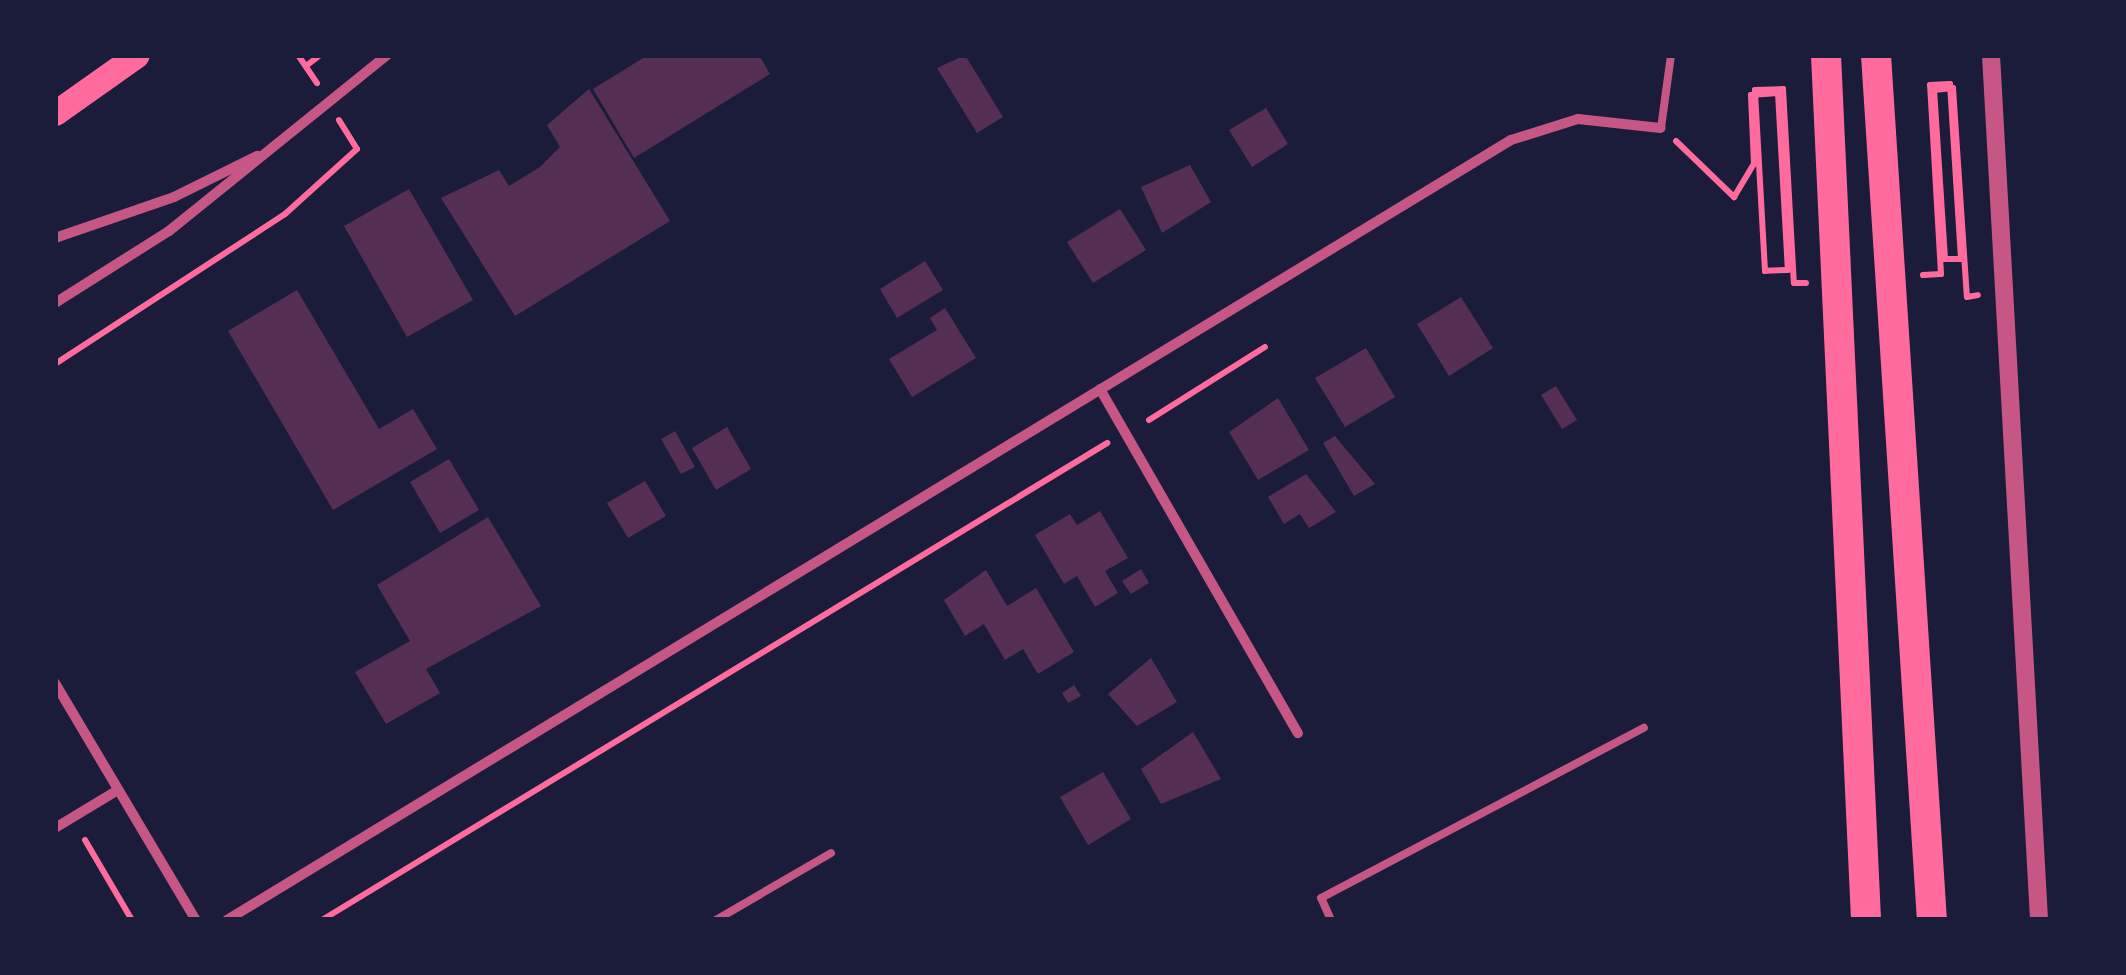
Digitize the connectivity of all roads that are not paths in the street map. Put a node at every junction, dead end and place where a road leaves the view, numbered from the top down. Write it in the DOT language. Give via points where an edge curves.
graph roads {
  1 [pos="137,55"];
  2 [pos="387,55"];
  3 [pos="1671,55"];
  4 [pos="1826,55"];
  5 [pos="1876,55"];
  6 [pos="1991,55"];
  7 [pos="55,114"];
  8 [pos="1661,128"];
  9 [pos="267,151"];
  10 [pos="55,238"];
  11 [pos="55,303"];
  12 [pos="1100,388"];
  13 [pos="55,683"];
  14 [pos="1644,728"];
  15 [pos="1298,734"];
  16 [pos="118,790"];
  17 [pos="55,828"];
  18 [pos="832,853"];
  19 [pos="196,920"];
  20 [pos="228,920"];
  21 [pos="716,920"];
  22 [pos="1331,920"];
  23 [pos="1866,920"];
  24 [pos="1932,920"];
  25 [pos="2039,920"];
  1 -- 7 [label="main road"];
  2 -- 9 [label="street"];
  3 -- 8 [label="lane"];
  4 -- 23 [label="highway"];
  5 -- 24 [label="highway"];
  6 -- 25 [label="street"];
  8 -- 12 [label="street" via="1578,119 1531,130"];
  9 -- 10 [label="street" via="174,197"];
  9 -- 11 [label="street" via="170,232"];
  12 -- 15 [label="street"];
  12 -- 20 [label="street"];
  13 -- 16 [label="street"];
  14 -- 22 [label="lane" via="1321,898"];
  16 -- 17 [label="street"];
  16 -- 19 [label="street"];
  18 -- 21 [label="lane"];
}
